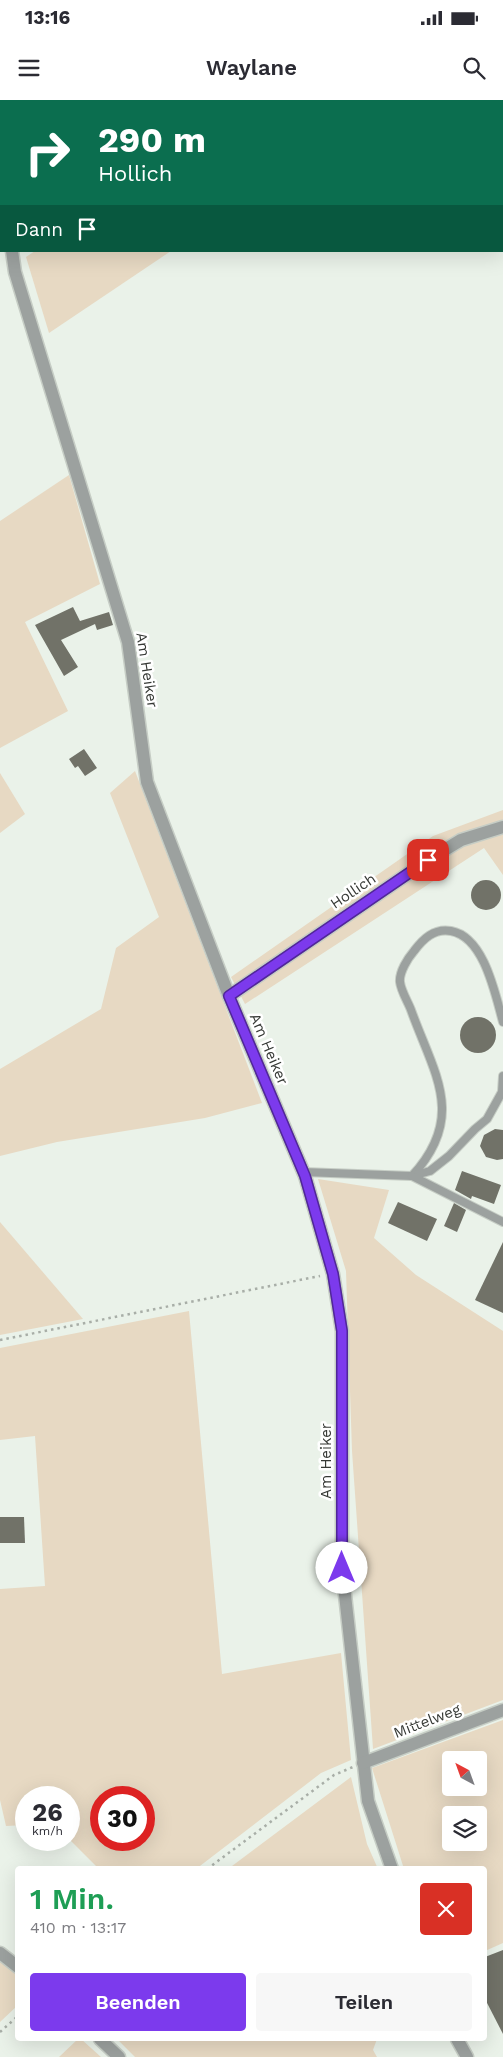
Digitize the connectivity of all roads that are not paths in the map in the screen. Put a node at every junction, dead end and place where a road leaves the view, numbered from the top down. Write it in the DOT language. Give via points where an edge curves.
graph roads {
  1 [pos="12,252"];
  2 [pos="503,827"];
  3 [pos="229,996"];
  4 [pos="503,1022"];
  5 [pos="503,1076"];
  6 [pos="303,1172"];
  7 [pos="412,1176"];
  8 [pos="503,1222"];
  9 [pos="503,1710"];
  10 [pos="363,1763"];
  11 [pos="391,1866"];
  12 [pos="0,1953"];
  13 [pos="15,1966"];
  14 [pos="102,2041"];
  15 [pos="458,2041"];
  16 [pos="119,2057"];
  17 [pos="467,2057"];
  1 -- 3 [label="street, Am Heiker" via="15,272 128,642 146,782"];
  2 -- 3 [label="street, Hollich" via="462,840 428,860"];
  3 -- 6 [label="street, Am Heiker"];
  4 -- 7 [label="lane" via="476,945 461,933 444,930 425,937 407,959 400,981 436,1072 443,1114 437,1137"];
  5 -- 7 [label="lane" via="502,1092 487,1119 430,1171"];
  6 -- 7 [label="lane"];
  6 -- 10 [label="street, Am Heiker" via="333,1274 342,1331 342,1568"];
  7 -- 8 [label="lane"];
  9 -- 10 [label="street, Mittelweg"];
  10 -- 11 [label="street, Am Heiker" via="368,1802"];
  12 -- 13 [label="street"];
  14 -- 16 [label="street"];
  15 -- 17 [label="street"];
}
